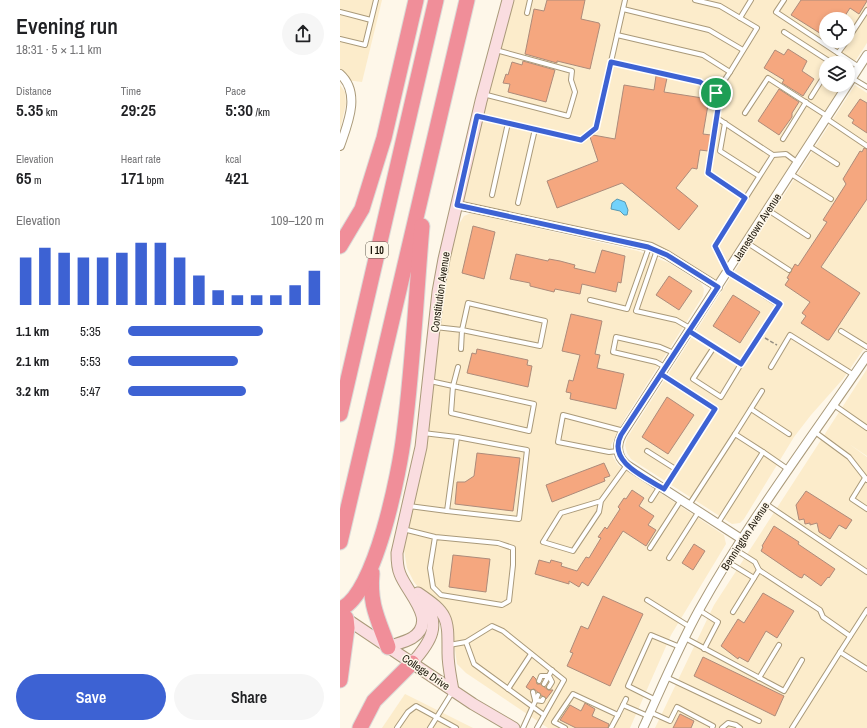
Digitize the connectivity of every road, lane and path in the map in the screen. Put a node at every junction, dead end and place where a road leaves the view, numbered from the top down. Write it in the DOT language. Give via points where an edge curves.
graph roads {
  1 [pos="376,0"];
  2 [pos="416,0"];
  3 [pos="436,0"];
  4 [pos="468,0"];
  5 [pos="508,0"];
  6 [pos="530,0"];
  7 [pos="625,0"];
  8 [pos="694,0"];
  9 [pos="751,0"];
  10 [pos="784,0"];
  11 [pos="623,9"];
  12 [pos="867,10"];
  13 [pos="340,12"];
  14 [pos="527,13"];
  15 [pos="740,18"];
  16 [pos="371,20"];
  17 [pos="855,28"];
  18 [pos="784,32"];
  19 [pos="617,35"];
  20 [pos="340,39"];
  21 [pos="841,48"];
  22 [pos="495,50"];
  23 [pos="743,50"];
  24 [pos="838,53"];
  25 [pos="821,56"];
  26 [pos="867,57"];
  27 [pos="611,62"];
  28 [pos="859,67"];
  29 [pos="730,72"];
  30 [pos="855,72"];
  31 [pos="343,77"];
  32 [pos="855,79"];
  33 [pos="819,84"];
  34 [pos="867,87"];
  35 [pos="842,92"];
  36 [pos="716,93"];
  37 [pos="483,94"];
  38 [pos="811,97"];
  39 [pos="806,102"];
  40 [pos="744,113"];
  41 [pos="477,116"];
  42 [pos="717,118"];
  43 [pos="827,118"];
  44 [pos="508,123"];
  45 [pos="725,123"];
  46 [pos="535,129"];
  47 [pos="783,139"];
  48 [pos="340,146"];
  49 [pos="809,146"];
  50 [pos="867,146"];
  51 [pos="773,155"];
  52 [pos="798,163"];
  53 [pos="836,164"];
  54 [pos="791,174"];
  55 [pos="759,176"];
  56 [pos="426,177"];
  57 [pos="492,195"];
  58 [pos="745,198"];
  59 [pos="831,199"];
  60 [pos="518,203"];
  61 [pos="457,205"];
  62 [pos="768,210"];
  63 [pos="808,236"];
  64 [pos="746,242"];
  65 [pos="340,246"];
  66 [pos="648,247"];
  67 [pos="657,250"];
  68 [pos="789,270"];
  69 [pos="728,272"];
  70 [pos="718,287"];
  71 [pos="590,300"];
  72 [pos="434,327"];
  73 [pos="690,329"];
  74 [pos="462,330"];
  75 [pos="841,331"];
  76 [pos="714,347"];
  77 [pos="867,347"];
  78 [pos="461,349"];
  79 [pos="674,353"];
  80 [pos="867,356"];
  81 [pos="741,364"];
  82 [pos="458,367"];
  83 [pos="771,367"];
  84 [pos="663,371"];
  85 [pos="854,375"];
  86 [pos="429,381"];
  87 [pos="453,386"];
  88 [pos="762,391"];
  89 [pos="834,405"];
  90 [pos="751,409"];
  91 [pos="340,414"];
  92 [pos="867,428"];
  93 [pos="624,431"];
  94 [pos="815,432"];
  95 [pos="423,433"];
  96 [pos="735,434"];
  97 [pos="789,434"];
  98 [pos="457,437"];
  99 [pos="618,451"];
  100 [pos="647,451"];
  101 [pos="763,452"];
  102 [pos="627,465"];
  103 [pos="677,470"];
  104 [pos="789,470"];
  105 [pos="866,479"];
  106 [pos="662,488"];
  107 [pos="651,500"];
  108 [pos="681,500"];
  109 [pos="601,501"];
  110 [pos="766,504"];
  111 [pos="689,505"];
  112 [pos="408,506"];
  113 [pos="867,509"];
  114 [pos="447,511"];
  115 [pos="699,511"];
  116 [pos="718,523"];
  117 [pos="403,529"];
  118 [pos="435,537"];
  119 [pos="743,540"];
  120 [pos="340,542"];
  121 [pos="650,548"];
  122 [pos="736,550"];
  123 [pos="374,558"];
  124 [pos="669,558"];
  125 [pos="728,562"];
  126 [pos="759,570"];
  127 [pos="867,572"];
  128 [pos="754,578"];
  129 [pos="407,586"];
  130 [pos="418,593"];
  131 [pos="647,600"];
  132 [pos="699,610"];
  133 [pos="867,610"];
  134 [pos="733,612"];
  135 [pos="342,614"];
  136 [pos="690,627"];
  137 [pos="850,636"];
  138 [pos="684,638"];
  139 [pos="466,642"];
  140 [pos="448,645"];
  141 [pos="778,645"];
  142 [pos="388,647"];
  143 [pos="680,648"];
  144 [pos="704,649"];
  145 [pos="840,652"];
  146 [pos="532,654"];
  147 [pos="802,660"];
  148 [pos="412,663"];
  149 [pos="867,669"];
  150 [pos="552,670"];
  151 [pos="548,676"];
  152 [pos="666,677"];
  153 [pos="759,678"];
  154 [pos="340,680"];
  155 [pos="539,681"];
  156 [pos="544,684"];
  157 [pos="549,687"];
  158 [pos="508,689"];
  159 [pos="453,691"];
  160 [pos="532,692"];
  161 [pos="538,695"];
  162 [pos="543,699"];
  163 [pos="626,699"];
  164 [pos="535,700"];
  165 [pos="656,700"];
  166 [pos="623,705"];
  167 [pos="533,707"];
  168 [pos="649,714"];
  169 [pos="544,715"];
  170 [pos="618,715"];
  171 [pos="436,718"];
  172 [pos="759,721"];
  173 [pos="360,728"];
  174 [pos="397,728"];
  175 [pos="430,728"];
  176 [pos="456,728"];
  177 [pos="514,728"];
  178 [pos="523,728"];
  179 [pos="537,728"];
  180 [pos="565,728"];
  181 [pos="611,728"];
  182 [pos="643,728"];
  183 [pos="712,728"];
  184 [pos="722,728"];
  185 [pos="740,728"];
  186 [pos="792,728"];
  1 -- 16 [label="lane"];
  2 -- 65 [label="highway" via="384,138 373,174 362,209"];
  3 -- 91 [label="highway, I 10"];
  4 -- 56 [label="highway"];
  5 -- 22 [label="street, Constitution Avenue"];
  6 -- 14 [label="lane"];
  7 -- 11 [label="lane"];
  8 -- 15 [label="lane" via="720,6"];
  9 -- 15 [label="lane"];
  10 -- 24 [label="lane" via="776,12"];
  11 -- 19 [label="lane"];
  11 -- 23 [label="lane" via="709,30"];
  12 -- 17 [label="lane"];
  13 -- 16 [label="lane"];
  15 -- 23 [label="lane" via="757,28"];
  16 -- 20 [label="lane" via="365,45"];
  18 -- 25 [label="lane"];
  19 -- 27 [label="lane"];
  19 -- 29 [label="lane" via="703,55"];
  21 -- 24 [label="lane"];
  22 -- 37 [label="street, Constitution Avenue"];
  22 -- 37 [label="lane" via="572,71 570,80 575,92 568,116"];
  23 -- 29 [label="lane"];
  24 -- 28 [label="lane"];
  26 -- 28 [label="street, Jamestown Avenue"];
  27 -- 36 [label="lane" via="700,82"];
  27 -- 46 [label="lane" via="596,128 581,140"];
  28 -- 30 [label="street, Jamestown Avenue"];
  29 -- 36 [label="lane"];
  31 -- 48 [label="street" via="352,97"];
  32 -- 34 [label="lane"];
  33 -- 38 [label="lane"];
  35 -- 43 [label="street, Jamestown Avenue"];
  36 -- 42 [label="lane" via="720,96"];
  37 -- 41 [label="street, Constitution Avenue"];
  39 -- 40 [label="lane" via="768,78"];
  39 -- 43 [label="lane"];
  39 -- 47 [label="lane"];
  41 -- 44 [label="lane"];
  41 -- 61 [label="street, Constitution Avenue"];
  42 -- 45 [label="lane"];
  42 -- 58 [label="lane" via="708,173"];
  43 -- 49 [label="street, Jamestown Avenue"];
  43 -- 50 [label="lane"];
  44 -- 46 [label="lane"];
  44 -- 57 [label="lane"];
  45 -- 51 [label="lane"];
  45 -- 55 [label="lane" via="720,151"];
  46 -- 60 [label="lane"];
  49 -- 52 [label="street, Jamestown Avenue"];
  49 -- 53 [label="lane"];
  51 -- 52 [label="lane" via="786,154"];
  51 -- 55 [label="lane"];
  52 -- 54 [label="street, Jamestown Avenue"];
  54 -- 59 [label="lane"];
  54 -- 62 [label="street, Jamestown Avenue"];
  55 -- 58 [label="lane"];
  56 -- 120 [label="highway"];
  56 -- 123 [label="highway" via="404,436 392,502"];
  58 -- 69 [label="lane" via="715,246"];
  61 -- 66 [label="street"];
  61 -- 72 [label="street, Constitution Avenue" via="442,266"];
  62 -- 63 [label="lane"];
  62 -- 64 [label="street, Jamestown Avenue"];
  64 -- 68 [label="lane"];
  64 -- 69 [label="street, Jamestown Avenue"];
  66 -- 67 [label="street"];
  66 -- 71 [label="lane" via="627,309"];
  67 -- 70 [label="street"];
  67 -- 73 [label="lane" via="636,311 676,320"];
  69 -- 70 [label="street, Jamestown Avenue"];
  69 -- 81 [label="lane" via="780,304"];
  70 -- 73 [label="street, Jamestown Avenue"];
  72 -- 74 [label="lane"];
  72 -- 86 [label="street, Constitution Avenue"];
  73 -- 76 [label="lane"];
  73 -- 79 [label="street, Jamestown Avenue"];
  74 -- 74 [label="lane" via="540,346 545,321 468,303"];
  74 -- 78 [label="lane"];
  75 -- 77 [label="lane"];
  76 -- 81 [label="lane"];
  76 -- 81 [label="lane" via="693,379 699,383 721,396"];
  79 -- 84 [label="street, Jamestown Avenue"];
  79 -- 84 [label="lane" via="660,347 616,337 613,352 656,362"];
  80 -- 85 [label="street, Bennington Avenue"];
  82 -- 87 [label="lane"];
  83 -- 85 [label="lane" via="790,335"];
  84 -- 93 [label="street, Jamestown Avenue"];
  84 -- 103 [label="lane" via="715,409"];
  85 -- 89 [label="street, Bennington Avenue"];
  86 -- 87 [label="lane"];
  86 -- 95 [label="street, Constitution Avenue"];
  87 -- 87 [label="lane" via="450,413 529,431 534,404"];
  88 -- 90 [label="lane"];
  89 -- 92 [label="lane"];
  89 -- 94 [label="street, Bennington Avenue"];
  90 -- 96 [label="lane"];
  90 -- 97 [label="lane"];
  93 -- 99 [label="street, Jamestown Avenue" via="619,439"];
  93 -- 99 [label="lane" via="563,415 558,442 609,452"];
  94 -- 104 [label="street, Bennington Avenue"];
  94 -- 105 [label="lane" via="850,457"];
  95 -- 98 [label="lane"];
  95 -- 112 [label="street, Constitution Avenue"];
  96 -- 101 [label="lane"];
  96 -- 111 [label="lane"];
  98 -- 114 [label="lane"];
  98 -- 114 [label="lane" via="528,450 518,519"];
  99 -- 102 [label="street"];
  100 -- 103 [label="lane"];
  101 -- 104 [label="lane"];
  101 -- 116 [label="lane"];
  102 -- 106 [label="street"];
  102 -- 109 [label="lane"];
  103 -- 106 [label="lane"];
  104 -- 110 [label="street, Bennington Avenue"];
  105 -- 113 [label="lane" via="852,499"];
  106 -- 107 [label="lane"];
  106 -- 108 [label="street"];
  108 -- 111 [label="street"];
  108 -- 121 [label="lane"];
  109 -- 109 [label="lane" via="599,512 573,551 543,542 561,513"];
  110 -- 119 [label="street, Bennington Avenue"];
  110 -- 127 [label="lane"];
  111 -- 115 [label="street"];
  112 -- 114 [label="lane"];
  112 -- 117 [label="street, Constitution Avenue"];
  115 -- 116 [label="street"];
  115 -- 124 [label="lane"];
  116 -- 119 [label="street"];
  117 -- 118 [label="lane"];
  117 -- 129 [label="street, Constitution Avenue" via="397,565 400,576"];
  118 -- 118 [label="lane" via="498,543 513,548 509,601 502,605 441,595 433,587 430,568"];
  119 -- 122 [label="street, Bennington Avenue"];
  122 -- 125 [label="street, Bennington Avenue"];
  122 -- 126 [label="lane" via="755,562"];
  123 -- 135 [label="highway" via="360,590"];
  123 -- 142 [label="highway" via="372,600"];
  125 -- 128 [label="lane"];
  125 -- 132 [label="street, Bennington Avenue"];
  126 -- 128 [label="lane"];
  126 -- 137 [label="lane" via="820,610 823,617"];
  128 -- 134 [label="lane"];
  129 -- 130 [label="street"];
  129 -- 142 [label="street, Constitution Avenue" via="423,616 423,625 411,639"];
  130 -- 140 [label="street" via="434,604 443,615 449,631"];
  130 -- 148 [label="street" via="430,610 433,626 430,641"];
  131 -- 136 [label="lane"];
  132 -- 136 [label="street, Bennington Avenue"];
  132 -- 144 [label="lane" via="718,622"];
  133 -- 137 [label="lane"];
  135 -- 142 [label="street, College Drive"];
  135 -- 154 [label="highway" via="347,628"];
  136 -- 138 [label="street, Bennington Avenue"];
  137 -- 145 [label="lane"];
  138 -- 143 [label="street, Bennington Avenue"];
  138 -- 144 [label="lane"];
  139 -- 140 [label="lane"];
  139 -- 146 [label="lane" via="492,626 503,631"];
  139 -- 158 [label="lane" via="474,664"];
  140 -- 159 [label="street"];
  141 -- 153 [label="lane"];
  142 -- 148 [label="street, College Drive"];
  143 -- 152 [label="street, Bennington Avenue"];
  143 -- 165 [label="lane" via="651,635 628,686"];
  144 -- 153 [label="lane"];
  145 -- 149 [label="lane"];
  145 -- 186 [label="lane"];
  146 -- 150 [label="lane"];
  146 -- 158 [label="lane"];
  147 -- 153 [label="lane" via="784,691"];
  148 -- 159 [label="street, College Drive"];
  148 -- 173 [label="highway" via="374,702"];
  150 -- 151 [label="lane"];
  150 -- 169 [label="lane" via="564,680"];
  151 -- 155 [label="lane" via="541,676"];
  151 -- 156 [label="lane"];
  151 -- 157 [label="lane" via="552,682"];
  152 -- 165 [label="street, Bennington Avenue"];
  152 -- 172 [label="lane"];
  158 -- 167 [label="lane"];
  159 -- 171 [label="lane"];
  159 -- 177 [label="street, College Drive"];
  160 -- 164 [label="lane"];
  161 -- 164 [label="lane"];
  162 -- 164 [label="lane"];
  163 -- 166 [label="lane"];
  164 -- 167 [label="lane"];
  165 -- 168 [label="street, Bennington Avenue"];
  166 -- 168 [label="lane"];
  166 -- 170 [label="lane"];
  167 -- 169 [label="lane"];
  167 -- 178 [label="lane"];
  168 -- 182 [label="street, Bennington Avenue"];
  168 -- 183 [label="lane" via="670,721 677,707 713,726"];
  169 -- 179 [label="lane"];
  170 -- 180 [label="lane" via="573,694 554,722"];
  170 -- 181 [label="lane"];
  171 -- 174 [label="lane" via="416,706 412,707"];
  171 -- 175 [label="lane"];
  171 -- 176 [label="lane"];
  184 -- 185 [label="lane" via="728,723"];
}
